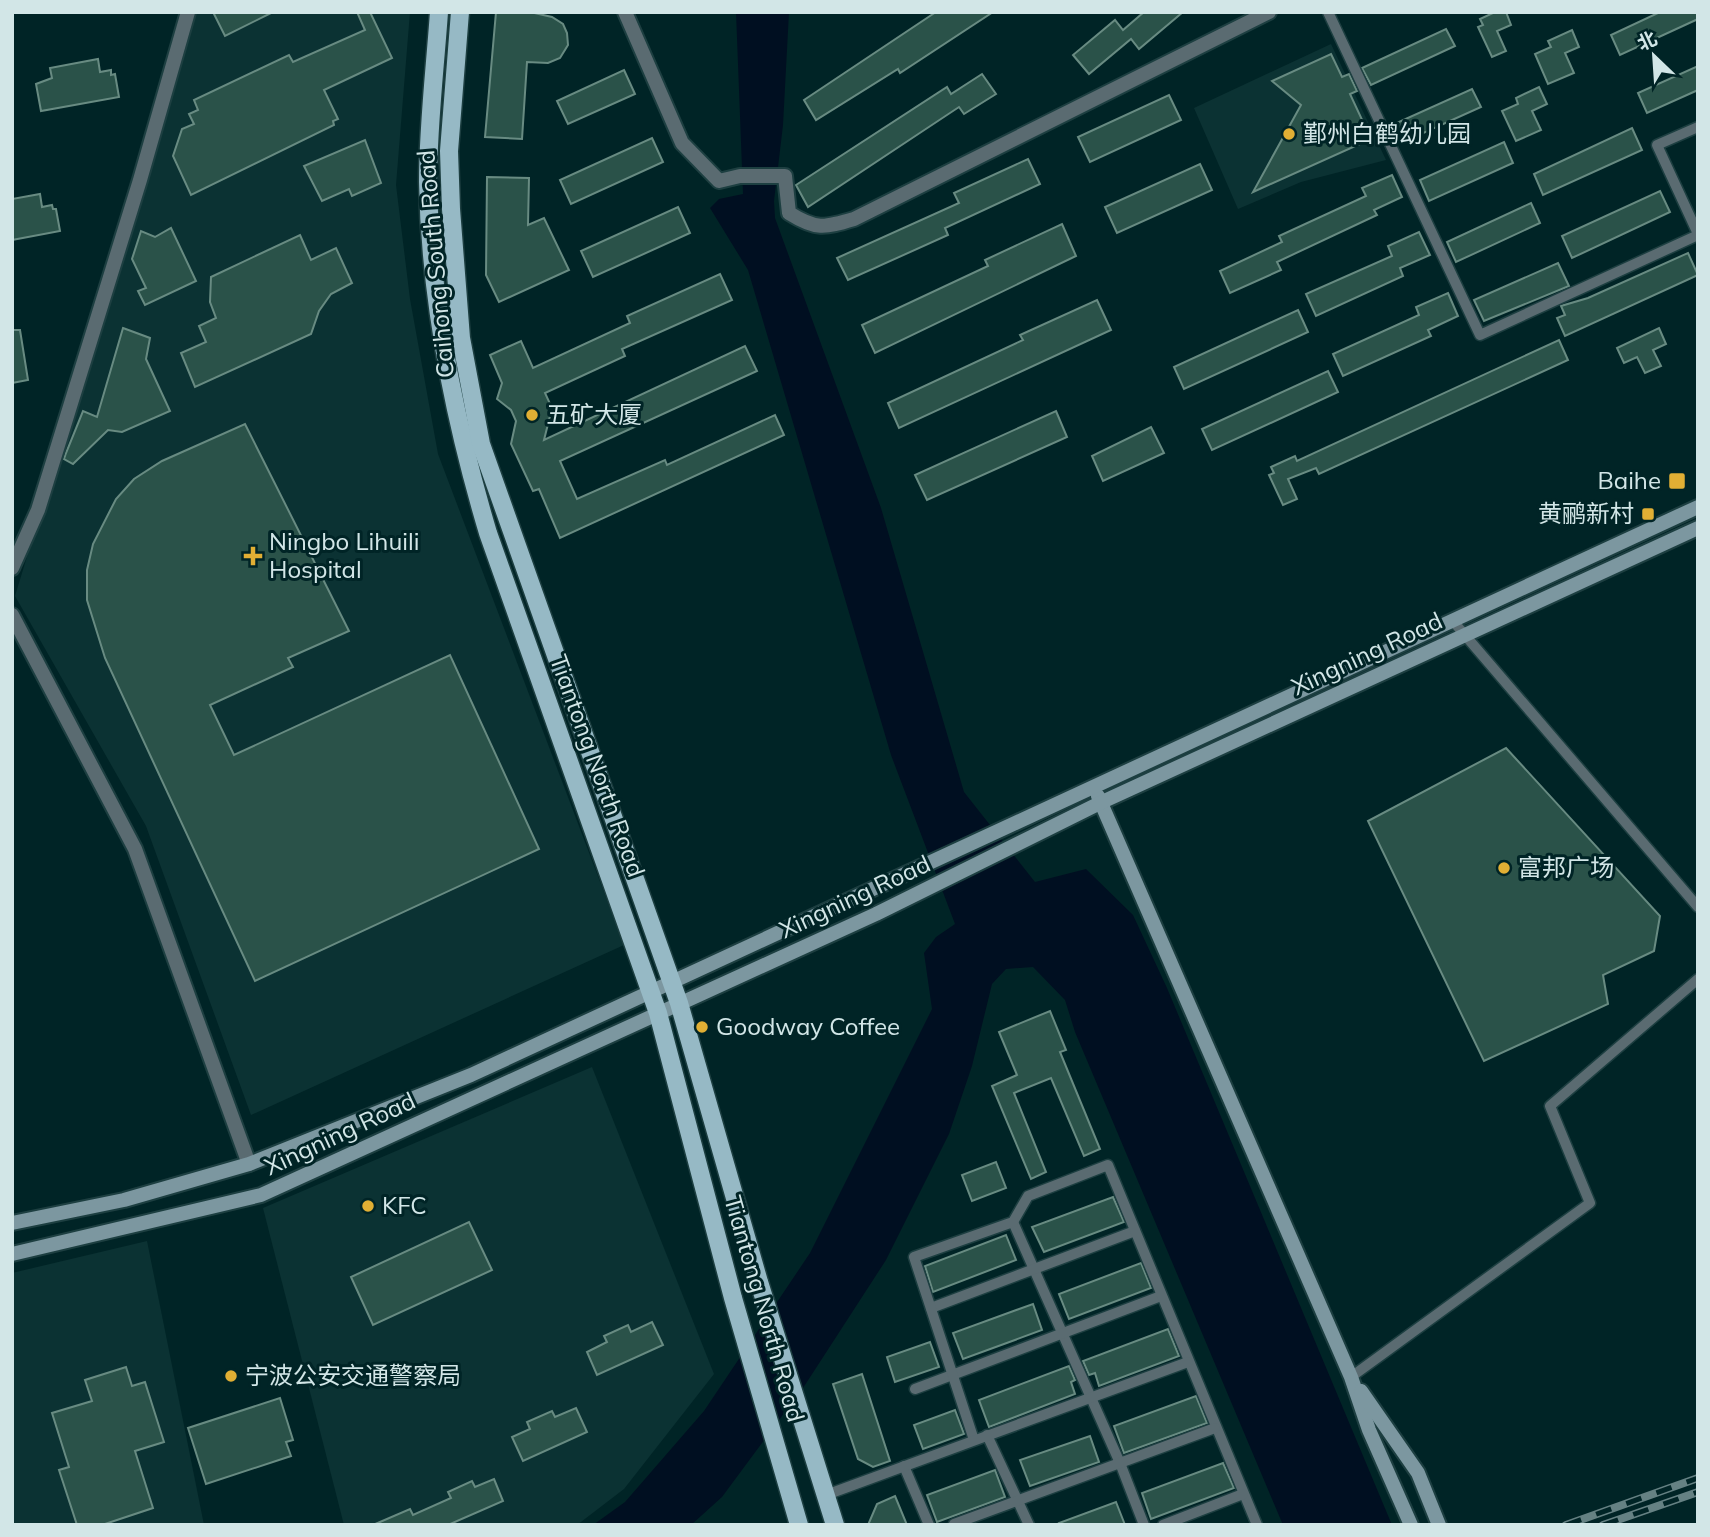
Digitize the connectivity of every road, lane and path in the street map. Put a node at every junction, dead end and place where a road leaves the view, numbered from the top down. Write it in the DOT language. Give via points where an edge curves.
graph roads {
  1 [pos="188,12"];
  2 [pos="439,12"];
  3 [pos="460,12"];
  4 [pos="625,12"];
  5 [pos="1269,12"];
  6 [pos="1328,12"];
  7 [pos="1698,127"];
  8 [pos="1698,235"];
  9 [pos="1698,507"];
  10 [pos="1698,528"];
  11 [pos="12,568"];
  12 [pos="12,615"];
  13 [pos="1452,620"];
  14 [pos="1464,634"];
  15 [pos="1093,785"];
  16 [pos="1102,802"];
  17 [pos="1698,907"];
  18 [pos="1698,979"];
  19 [pos="671,982"];
  20 [pos="652,992"];
  21 [pos="679,1003"];
  22 [pos="658,1013"];
  23 [pos="249,1164"];
  24 [pos="1013,1222"];
  25 [pos="12,1223"];
  26 [pos="1135,1231"];
  27 [pos="12,1254"];
  28 [pos="1034,1270"];
  29 [pos="1161,1296"];
  30 [pos="931,1308"];
  31 [pos="1063,1336"];
  32 [pos="1188,1362"];
  33 [pos="954,1377"];
  34 [pos="1351,1377"];
  35 [pos="915,1389"];
  36 [pos="1090,1398"];
  37 [pos="1215,1427"];
  38 [pos="987,1435"];
  39 [pos="974,1440"];
  40 [pos="1120,1463"];
  41 [pos="904,1466"];
  42 [pos="826,1494"];
  43 [pos="1243,1494"];
  44 [pos="1020,1500"];
  45 [pos="954,1524"];
  46 [pos="799,1525"];
  47 [pos="835,1525"];
  48 [pos="929,1525"];
  49 [pos="1030,1525"];
  50 [pos="1144,1525"];
  51 [pos="1163,1525"];
  52 [pos="1257,1525"];
  53 [pos="1410,1525"];
  54 [pos="1439,1525"];
  1 -- 11 [label="street" via="42,497"];
  2 -- 20 [label="main road, Tiantong North Road" via="428,185 440,339 464,452 488,533"];
  3 -- 19 [label="main road, Caihong South Road" via="449,151 451,209 461,338 481,444"];
  4 -- 5 [label="street" via="682,143 719,181 785,176 789,214 810,226 829,227 854,219"];
  6 -- 8 [label="lane" via="1480,335"];
  7 -- 8 [label="lane" via="1657,145"];
  9 -- 13 [label="main road, Xingning Road"];
  10 -- 14 [label="main road, Xingning Road"];
  12 -- 23 [label="street" via="135,849"];
  13 -- 14 [label="lane"];
  13 -- 15 [label="main road, Xingning Road"];
  14 -- 16 [label="main road, Xingning Road"];
  14 -- 17 [label="lane"];
  15 -- 16 [label="main road"];
  15 -- 19 [label="main road, Xingning Road"];
  16 -- 21 [label="main road, Xingning Road" via="876,914"];
  16 -- 34 [label="main road"];
  18 -- 34 [label="lane" via="1549,1106 1590,1203"];
  19 -- 20 [label="main road, Xingning Road"];
  19 -- 21 [label="main road, Tiantong North Road"];
  20 -- 22 [label="main road, Tiantong North Road"];
  20 -- 23 [label="main road, Xingning Road" via="471,1075"];
  21 -- 22 [label="main road, Xingning Road"];
  21 -- 42 [label="main road, Tiantong North Road"];
  22 -- 27 [label="main road, Xingning Road" via="261,1195"];
  22 -- 46 [label="main road, Tiantong North Road"];
  23 -- 25 [label="main road, Xingning Road" via="124,1200"];
  24 -- 26 [label="lane" via="1028,1196 1108,1165"];
  24 -- 28 [label="lane"];
  24 -- 30 [label="lane" via="914,1256"];
  26 -- 28 [label="lane"];
  26 -- 29 [label="lane"];
  28 -- 30 [label="lane"];
  28 -- 31 [label="lane"];
  29 -- 31 [label="lane"];
  29 -- 32 [label="lane"];
  30 -- 33 [label="lane"];
  31 -- 33 [label="lane"];
  31 -- 36 [label="lane"];
  32 -- 36 [label="lane"];
  32 -- 37 [label="lane"];
  33 -- 35 [label="lane"];
  33 -- 39 [label="lane"];
  34 -- 53 [label="main road"];
  34 -- 54 [label="main road" via="1418,1474"];
  36 -- 38 [label="lane"];
  36 -- 40 [label="lane"];
  37 -- 40 [label="lane"];
  37 -- 43 [label="lane"];
  38 -- 39 [label="lane"];
  38 -- 44 [label="lane"];
  39 -- 41 [label="lane"];
  40 -- 44 [label="lane"];
  40 -- 50 [label="lane"];
  41 -- 42 [label="lane"];
  41 -- 48 [label="lane"];
  42 -- 47 [label="main road, Tiantong North Road"];
  43 -- 51 [label="lane"];
  43 -- 52 [label="lane"];
  44 -- 45 [label="lane"];
  44 -- 49 [label="lane"];
}
